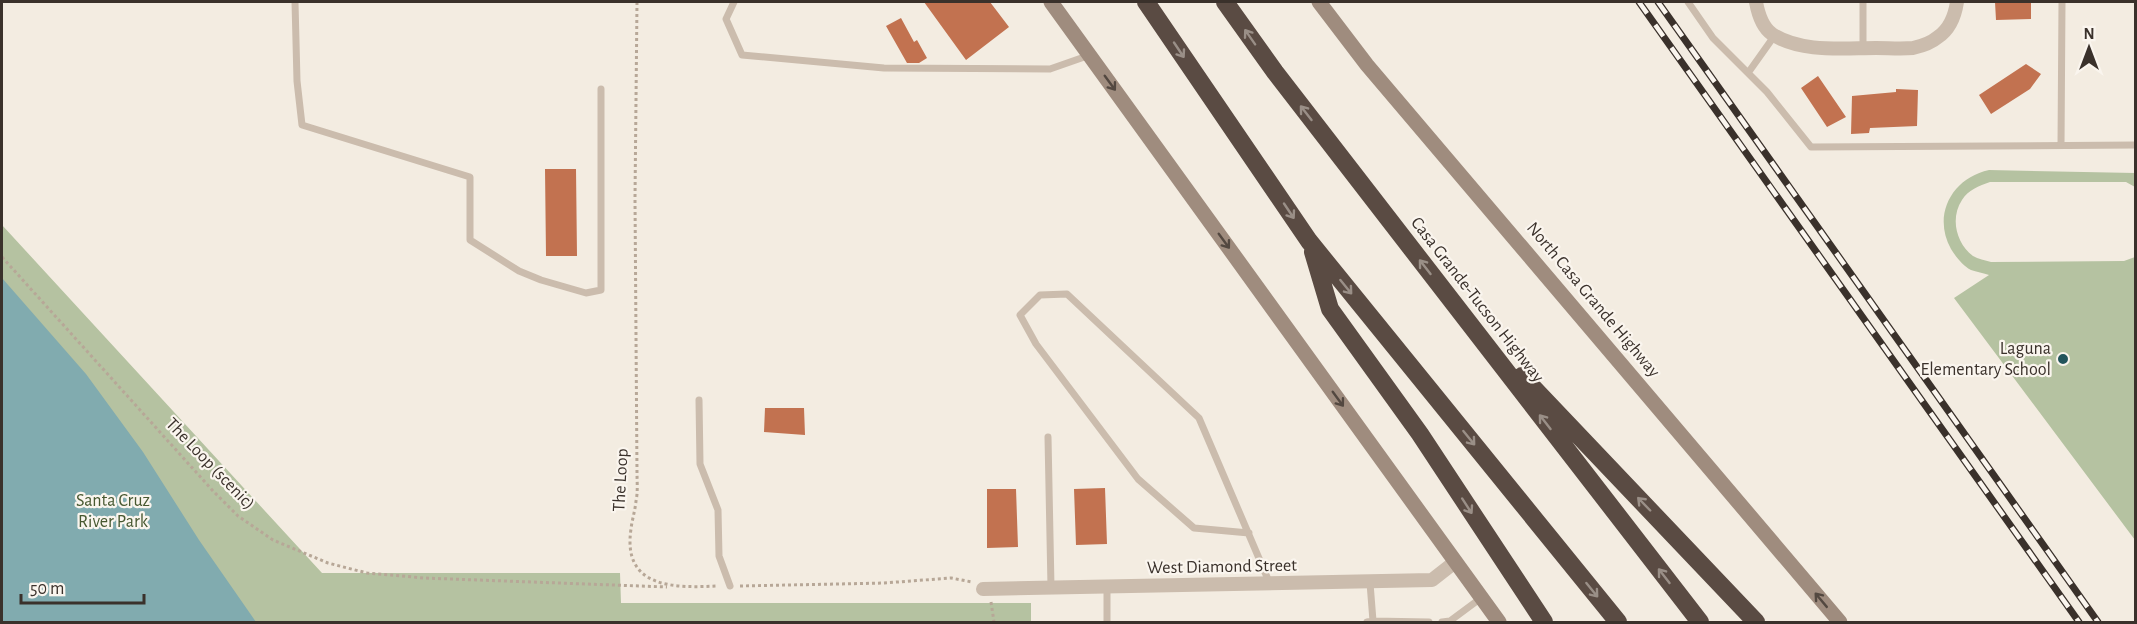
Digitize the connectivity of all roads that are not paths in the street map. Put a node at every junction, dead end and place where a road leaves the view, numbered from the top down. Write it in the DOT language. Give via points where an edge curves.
graph roads {
  1 [pos="295,2"];
  2 [pos="734,2"];
  3 [pos="1051,2"];
  4 [pos="1146,2"];
  5 [pos="1225,2"];
  6 [pos="1319,2"];
  7 [pos="1688,2"];
  8 [pos="1756,2"];
  9 [pos="1863,2"];
  10 [pos="1957,2"];
  11 [pos="2062,2"];
  12 [pos="1775,35"];
  13 [pos="1863,48"];
  14 [pos="1090,55"];
  15 [pos="1748,73"];
  16 [pos="601,89"];
  17 [pos="2136,144"];
  18 [pos="2061,145"];
  19 [pos="1309,241"];
  20 [pos="1480,339"];
  21 [pos="699,400"];
  22 [pos="1048,437"];
  23 [pos="1249,533"];
  24 [pos="1455,562"];
  25 [pos="1370,583"];
  26 [pos="1270,584"];
  27 [pos="730,586"];
  28 [pos="1107,586"];
  29 [pos="1051,587"];
  30 [pos="983,590"];
  31 [pos="1481,598"];
  32 [pos="1107,622"];
  33 [pos="1370,622"];
  34 [pos="1429,622"];
  35 [pos="1442,622"];
  36 [pos="1499,622"];
  37 [pos="1544,622"];
  38 [pos="1618,622"];
  39 [pos="1700,622"];
  40 [pos="1756,622"];
  41 [pos="1840,622"];
  1 -- 16 [label="lane" via="302,125 470,177 470,240 519,271 586,293 601,290"];
  2 -- 14 [label="lane" via="726,19 742,55 884,68 1050,69"];
  3 -- 14 [label="main road"];
  4 -- 19 [label="highway, one-way"];
  20 -- 5 [label="highway, Casa Grande-Tucson Highway, one-way"];
  41 -- 6 [label="main road, North Casa Grande Highway, one-way" via="1367,65"];
  7 -- 15 [label="lane" via="1713,38"];
  8 -- 12 [label="street" via="1759,16"];
  9 -- 13 [label="lane"];
  10 -- 13 [label="street" via="1946,29 1925,45"];
  11 -- 18 [label="lane"];
  12 -- 13 [label="street" via="1815,47"];
  12 -- 15 [label="lane"];
  14 -- 24 [label="main road, one-way"];
  15 -- 18 [label="lane" via="1810,147"];
  17 -- 18 [label="lane"];
  19 -- 37 [label="highway, one-way" via="1330,309"];
  19 -- 38 [label="highway, one-way"];
  39 -- 20 [label="highway, Casa Grande-Tucson Highway, one-way"];
  40 -- 20 [label="highway, one-way" via="1502,355"];
  21 -- 27 [label="lane" via="700,464 718,510 719,556"];
  22 -- 29 [label="lane"];
  23 -- 23 [label="lane" via="1198,418 1067,294 1040,295 1020,315 1036,344 1138,479 1194,528"];
  23 -- 26 [label="lane"];
  24 -- 25 [label="street, West Diamond Street" via="1432,580"];
  24 -- 31 [label="main road"];
  25 -- 26 [label="street, West Diamond Street"];
  25 -- 33 [label="lane"];
  26 -- 28 [label="street, West Diamond Street"];
  28 -- 29 [label="street, West Diamond Street"];
  28 -- 32 [label="lane"];
  29 -- 30 [label="street, West Diamond Street"];
  31 -- 35 [label="lane" via="1450,621"];
  31 -- 36 [label="main road"];
  33 -- 34 [label="lane"];
}
